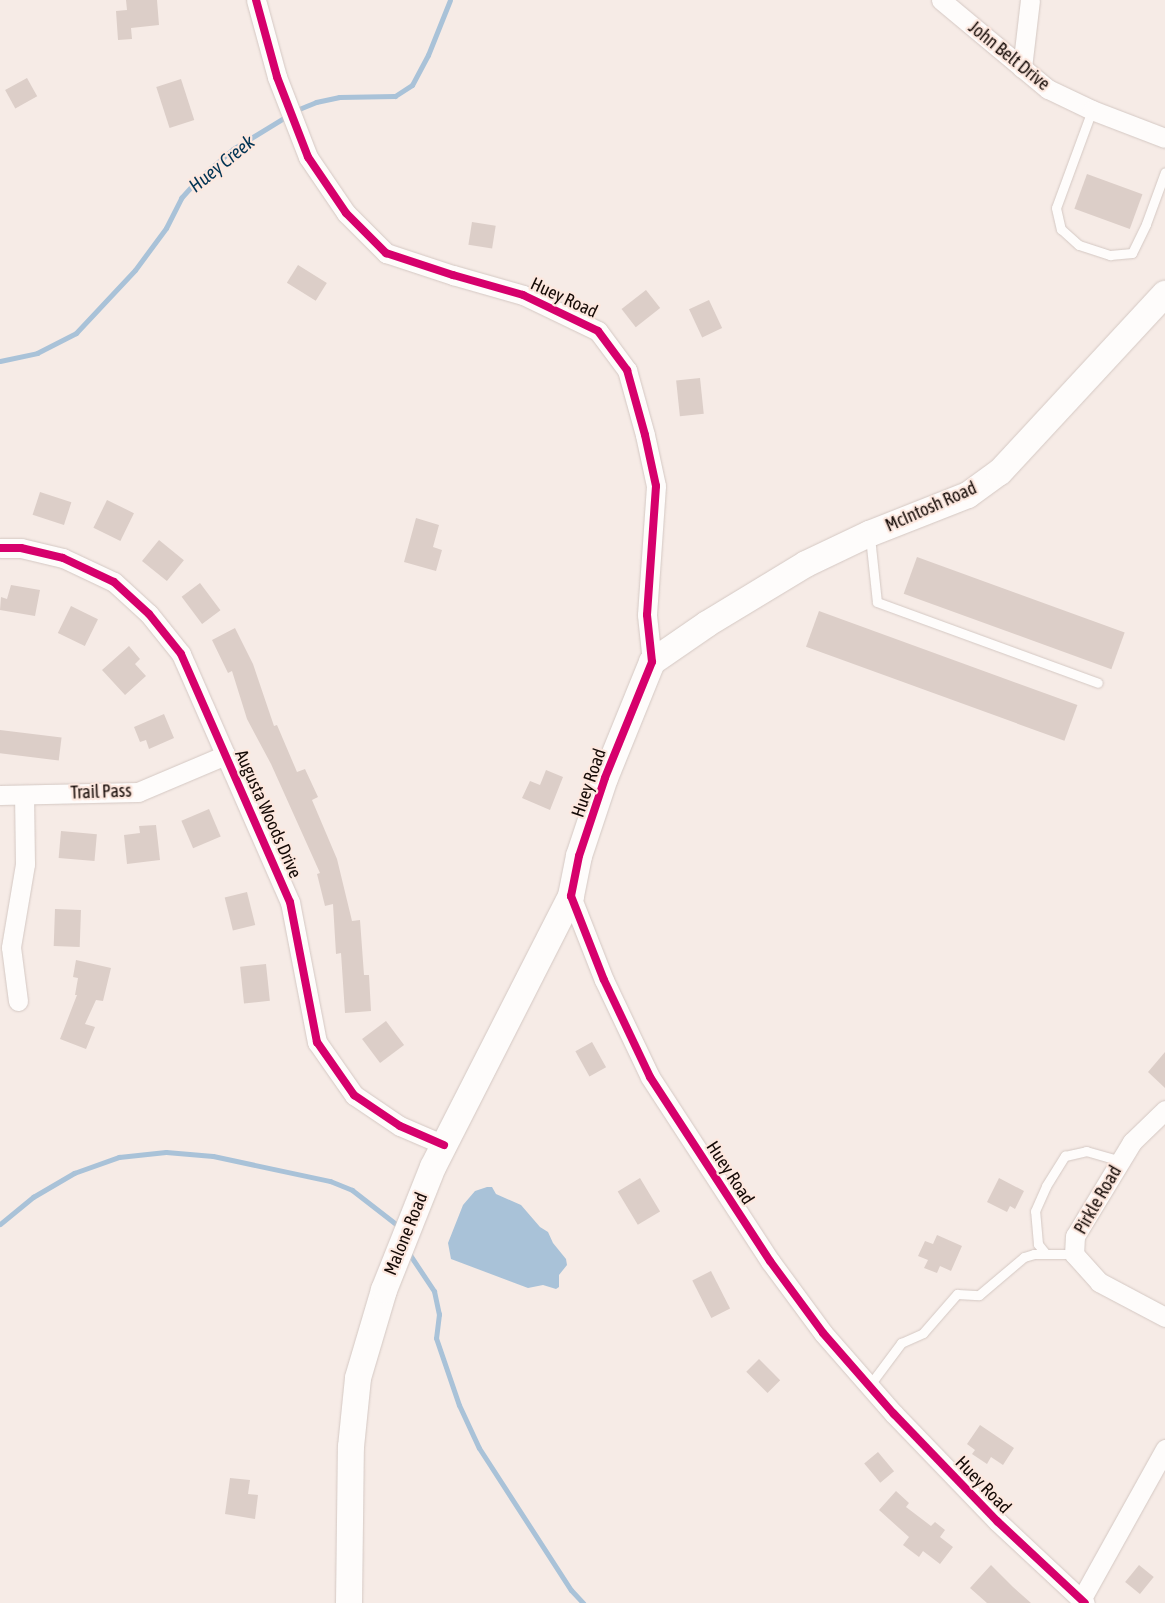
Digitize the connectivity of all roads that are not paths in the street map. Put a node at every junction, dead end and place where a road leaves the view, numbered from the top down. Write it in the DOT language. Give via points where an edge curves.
graph roads {
  1 [pos="256,0"];
  2 [pos="942,0"];
  3 [pos="1030,0"];
  4 [pos="1022,68"];
  5 [pos="1092,110"];
  6 [pos="1165,138"];
  7 [pos="1165,172"];
  8 [pos="1165,294"];
  9 [pos="869,534"];
  10 [pos="0,548"];
  11 [pos="652,662"];
  12 [pos="1098,683"];
  13 [pos="226,755"];
  14 [pos="0,795"];
  15 [pos="24,795"];
  16 [pos="571,896"];
  17 [pos="18,1002"];
  18 [pos="1165,1110"];
  19 [pos="444,1145"];
  20 [pos="1120,1161"];
  21 [pos="1046,1254"];
  22 [pos="1074,1254"];
  23 [pos="1165,1317"];
  24 [pos="869,1386"];
  25 [pos="1165,1449"];
  26 [pos="1083,1602"];
  27 [pos="349,1603"];
  1 -- 11 [label="street, Huey Road" via="277,77 308,157 346,214 386,252 523,295 598,331 627,370 646,435 656,486 647,615"];
  2 -- 4 [label="street, John Belt Drive"];
  3 -- 4 [label="street"];
  4 -- 5 [label="street, John Belt Drive" via="1048,89"];
  5 -- 6 [label="street, John Belt Drive"];
  5 -- 7 [label="lane" via="1056,208 1061,229 1079,245 1110,255 1132,253"];
  8 -- 9 [label="street, McIntosh Road" via="1000,472 968,494"];
  9 -- 11 [label="street, McIntosh Road" via="806,564 707,624"];
  9 -- 12 [label="lane" via="877,602"];
  10 -- 13 [label="street, Augusta Woods Drive" via="21,548 63,558 114,582 135,601 181,654"];
  11 -- 16 [label="street, Huey Road" via="605,778"];
  13 -- 15 [label="street, Trail Pass" via="138,792"];
  13 -- 19 [label="street, Augusta Woods Drive" via="290,902 317,1042 354,1095 400,1126"];
  14 -- 15 [label="street, Trail Pass"];
  15 -- 17 [label="street" via="24,864 12,947"];
  16 -- 19 [label="street, Malone Road"];
  16 -- 24 [label="street, Huey Road" via="604,980 650,1077 770,1261 823,1333"];
  18 -- 20 [label="street, Pirkle Road" via="1132,1142"];
  19 -- 27 [label="street, Malone Road" via="384,1290 358,1378 351,1447"];
  20 -- 21 [label="lane" via="1086,1152 1065,1156 1035,1211 1038,1244"];
  20 -- 22 [label="street, Pirkle Road" via="1076,1236"];
  21 -- 22 [label="lane"];
  21 -- 24 [label="lane" via="1024,1257 979,1295 957,1294 923,1333 901,1343"];
  22 -- 23 [label="street, Pirkle Road" via="1099,1282"];
  24 -- 26 [label="street, Huey Road" via="997,1521"];
  25 -- 26 [label="street"];
}
